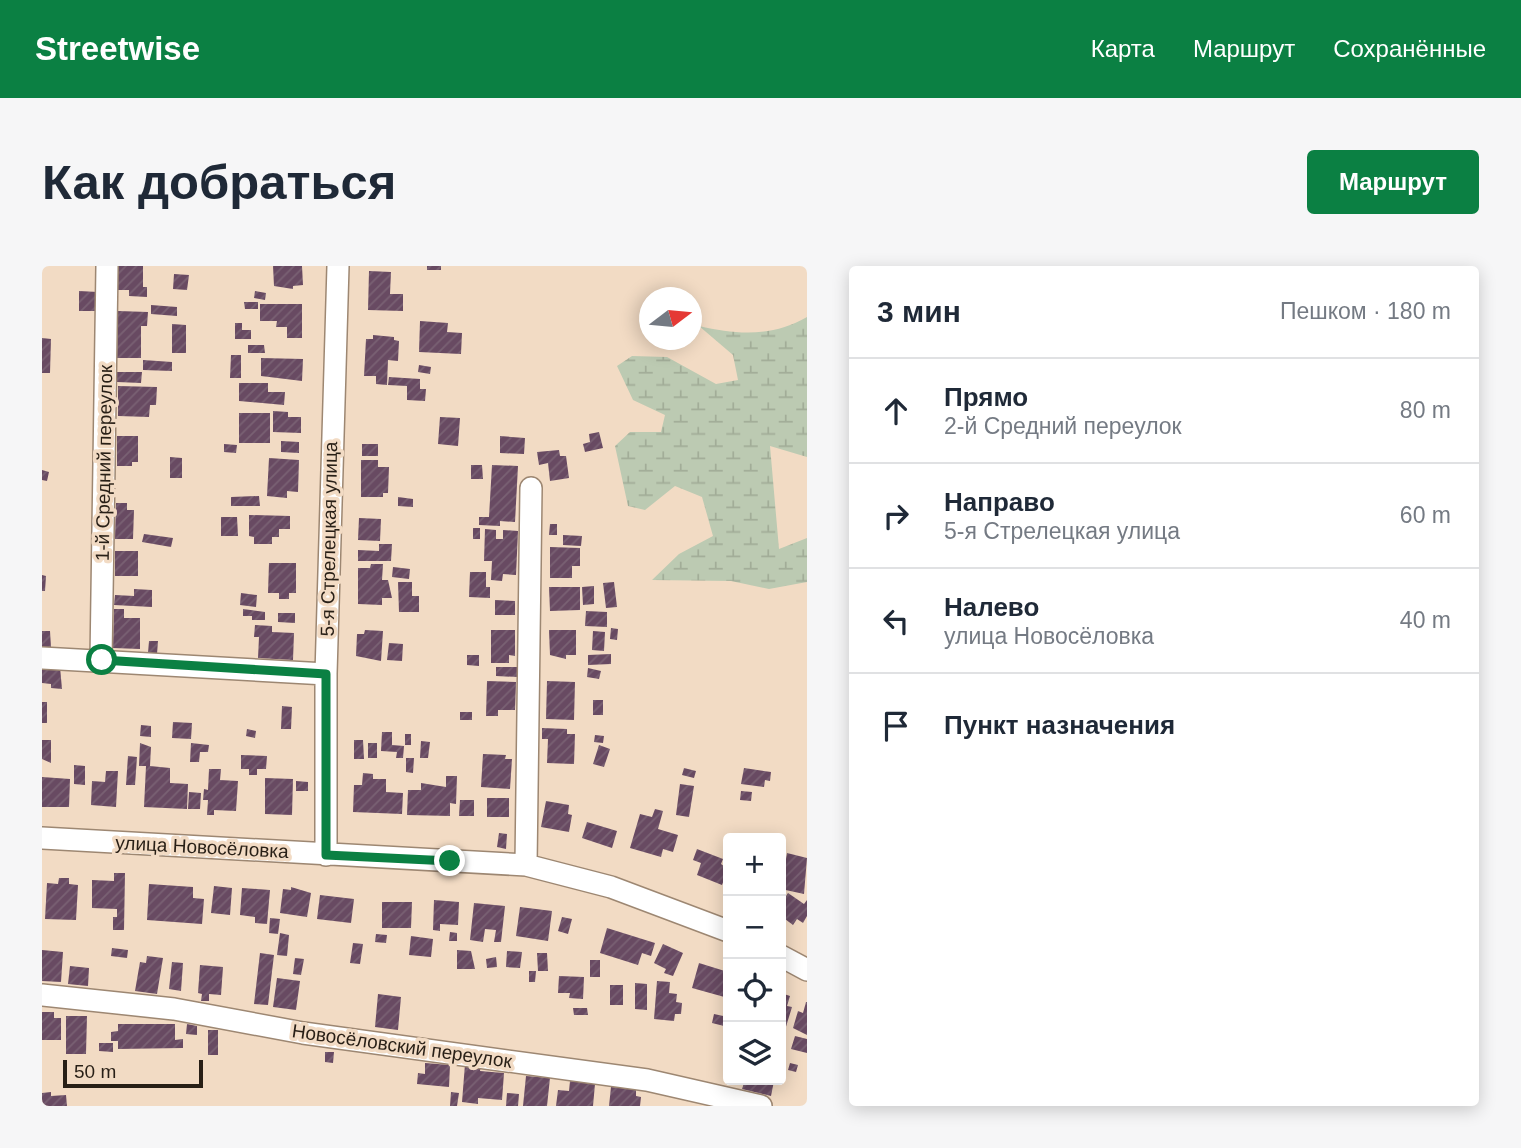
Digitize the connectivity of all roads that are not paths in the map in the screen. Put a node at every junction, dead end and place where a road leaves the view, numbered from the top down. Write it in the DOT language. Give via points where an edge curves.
graph roads {
  1 [pos="107,266"];
  2 [pos="338,266"];
  3 [pos="531,488"];
  4 [pos="42,657"];
  5 [pos="102,660"];
  6 [pos="326,674"];
  7 [pos="42,838"];
  8 [pos="326,855"];
  9 [pos="526,865"];
  10 [pos="723,929"];
  11 [pos="786,959"];
  12 [pos="807,970"];
  13 [pos="42,995"];
  14 [pos="761,1106"];
  1 -- 5 [label="street, 1-й Средний переулок"];
  2 -- 6 [label="street, 5-я Стрелецкая улица"];
  3 -- 9 [label="street"];
  4 -- 5 [label="street"];
  5 -- 6 [label="street"];
  6 -- 8 [label="street, 5-я Стрелецкая улица"];
  7 -- 8 [label="street, улица Новосёловка"];
  8 -- 9 [label="street, улица Новосёловка"];
  9 -- 10 [label="street, улица Новосёловка" via="611,887"];
  11 -- 12 [label="street"];
  13 -- 14 [label="street, Новосёловский переулок" via="174,1009 303,1033 647,1080"];
}
